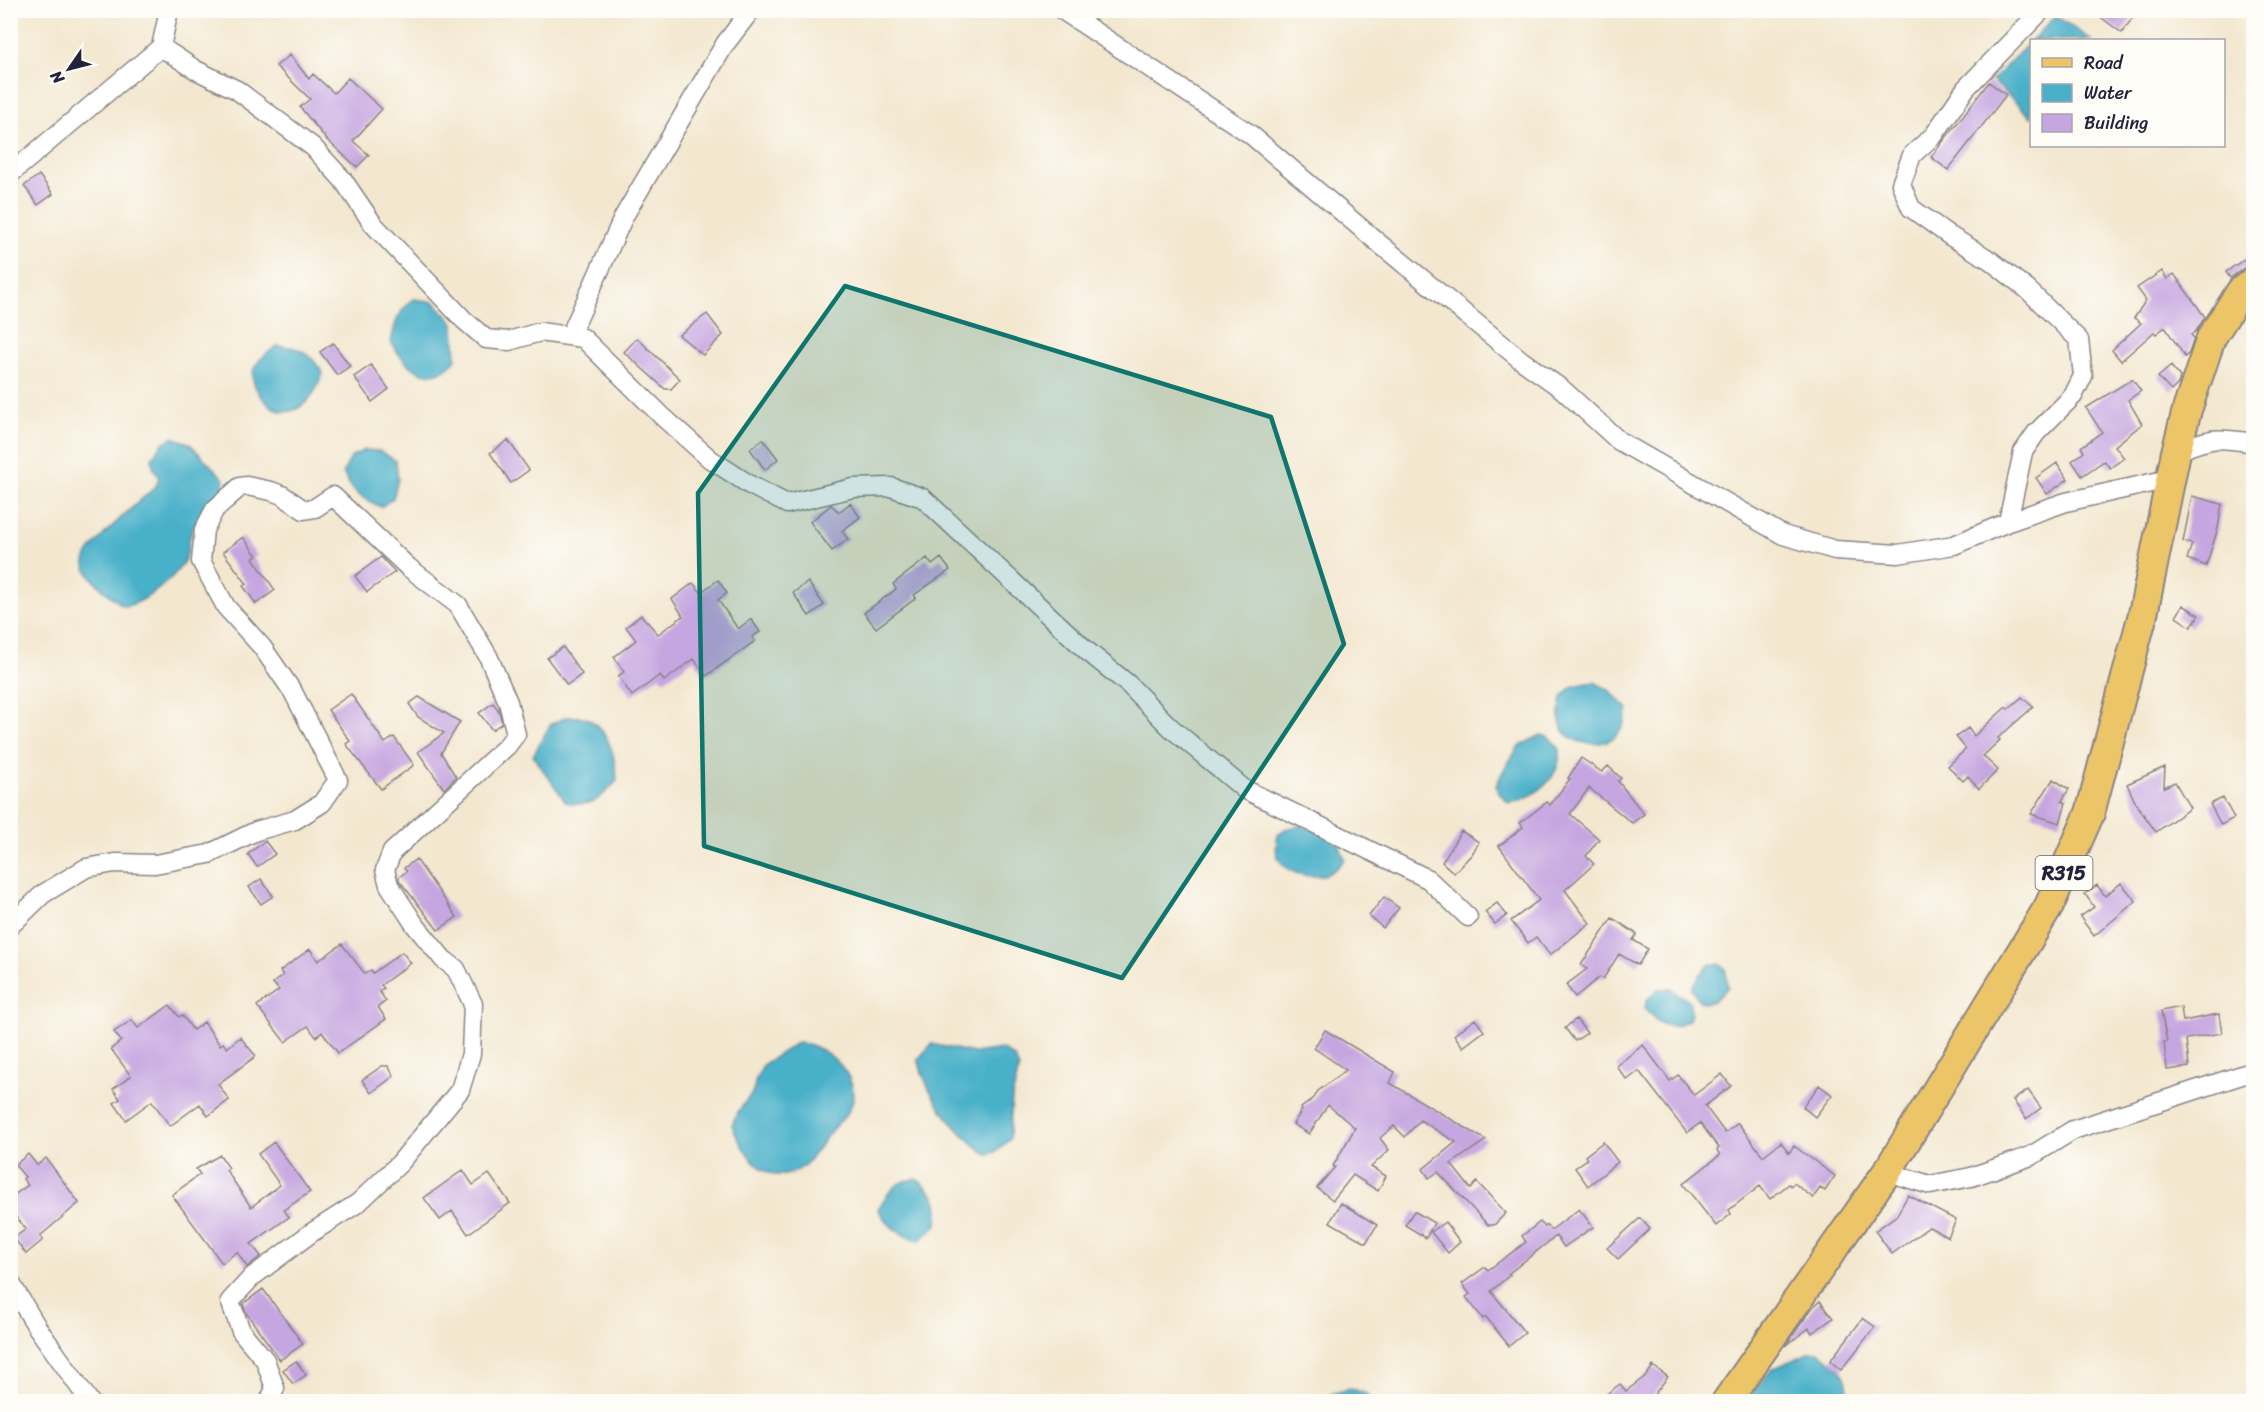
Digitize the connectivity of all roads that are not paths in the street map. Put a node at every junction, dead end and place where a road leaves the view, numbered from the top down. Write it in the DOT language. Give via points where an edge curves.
graph roads {
  1 [pos="169,10"];
  2 [pos="751,10"];
  3 [pos="1062,10"];
  4 [pos="2042,10"];
  5 [pos="161,47"];
  6 [pos="10,174"];
  7 [pos="2253,281"];
  8 [pos="570,336"];
  9 [pos="2253,444"];
  10 [pos="2173,466"];
  11 [pos="2008,522"];
  12 [pos="1468,917"];
  13 [pos="10,926"];
  14 [pos="2253,1071"];
  15 [pos="1887,1172"];
  16 [pos="10,1282"];
  17 [pos="90,1401"];
  18 [pos="269,1401"];
  19 [pos="1726,1401"];
  1 -- 5 [label="street"];
  2 -- 8 [label="street" via="725,44 624,216"];
  3 -- 11 [label="street" via="1250,134 1521,360 1562,389 1618,441 1783,535 1835,550 1898,554 1954,545"];
  4 -- 11 [label="street" via="1966,88 1934,135 1912,155 1901,184 1911,208 1990,260 2028,290 2079,340 2083,375 2073,396 2023,452"];
  5 -- 6 [label="street"];
  5 -- 8 [label="street" via="237,90 313,147 343,180 373,225 486,339 509,341 540,332"];
  7 -- 10 [label="main road, R315" via="2241,291 2211,338"];
  8 -- 12 [label="street" via="583,338 710,459 787,504 853,489 882,487 923,498 1170,727 1244,789 1428,879"];
  9 -- 10 [label="street" via="2223,438 2205,440"];
  10 -- 11 [label="street"];
  10 -- 15 [label="main road, R315" via="2143,614 2090,813 2049,906"];
  13 -- 18 [label="street" via="43,894 86,868 115,863 154,864 208,854 256,831 295,820 322,803 338,780 293,692 262,647 226,607 201,561 204,530 215,509 240,487 282,495 303,510 333,496 408,567 458,605 488,656 508,702 516,734 392,852 385,870 401,905 443,959 456,969 473,1004 471,1054 460,1090 400,1163 358,1203 252,1277 230,1301 241,1331 265,1360 275,1388"];
  14 -- 15 [label="street" via="2073,1130 2031,1156 1971,1177 1930,1185"];
  15 -- 19 [label="main road, R315"];
  16 -- 17 [label="street"];
}
